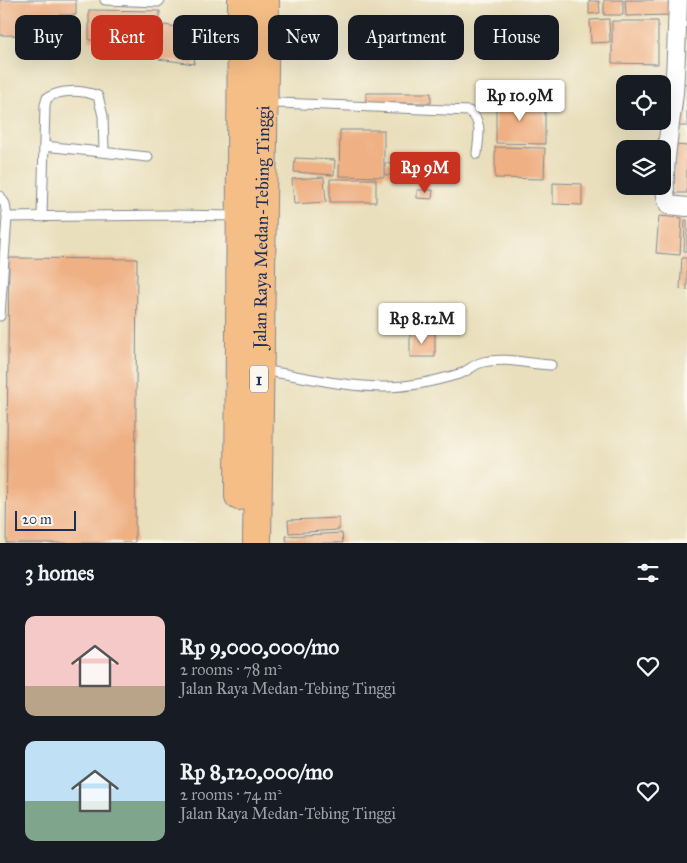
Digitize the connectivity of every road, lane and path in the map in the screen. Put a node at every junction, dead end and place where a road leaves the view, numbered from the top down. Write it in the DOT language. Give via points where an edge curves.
graph roads {
  1 [pos="105,0"];
  2 [pos="160,0"];
  3 [pos="242,0"];
  4 [pos="265,0"];
  5 [pos="678,0"];
  6 [pos="681,65"];
  7 [pos="264,104"];
  8 [pos="44,146"];
  9 [pos="104,152"];
  10 [pos="477,154"];
  11 [pos="148,157"];
  12 [pos="0,196"];
  13 [pos="687,208"];
  14 [pos="252,215"];
  15 [pos="7,217"];
  16 [pos="42,217"];
  17 [pos="0,294"];
  18 [pos="0,316"];
  19 [pos="551,364"];
  20 [pos="260,370"];
  21 [pos="238,543"];
  22 [pos="257,543"];
  1 -- 2 [label="lane"];
  3 -- 14 [label="highway, Jalan Raya Medan-Tebing Tinggi / 1"];
  4 -- 7 [label="highway, Jalan Raya Medan-Tebing Tinggi / 1"];
  5 -- 6 [label="street"];
  6 -- 13 [label="street" via="674,92 667,152 666,197 669,205"];
  7 -- 10 [label="lane" via="470,111 479,124"];
  7 -- 14 [label="highway, Jalan Raya Medan-Tebing Tinggi / 1"];
  8 -- 9 [label="lane"];
  8 -- 9 [label="lane" via="46,98 54,93 84,91 98,96"];
  8 -- 16 [label="lane"];
  9 -- 11 [label="lane"];
  12 -- 15 [label="lane"];
  14 -- 16 [label="lane"];
  14 -- 20 [label="highway, Jalan Raya Medan-Tebing Tinggi / 1"];
  14 -- 21 [label="highway, Jalan Raya Medan-Tebing Tinggi / 1"];
  15 -- 16 [label="lane"];
  15 -- 17 [label="lane"];
  17 -- 18 [label="lane"];
  19 -- 20 [label="lane" via="482,362 461,374 384,387"];
  20 -- 22 [label="highway, Jalan Raya Medan-Tebing Tinggi / 1"];
}
